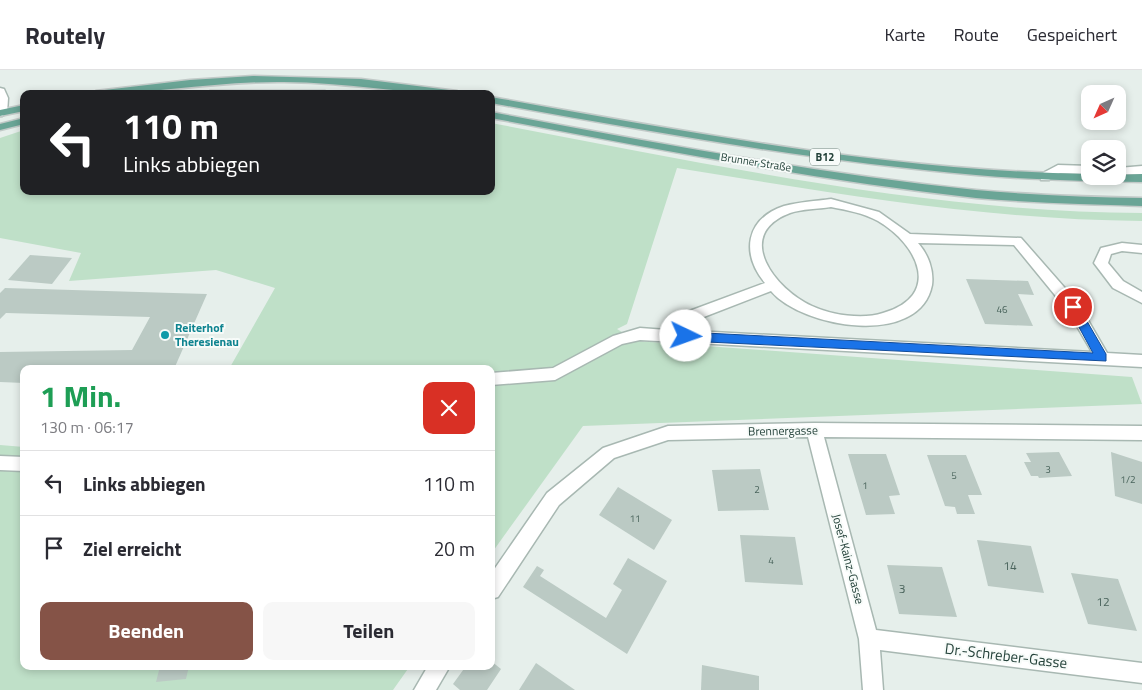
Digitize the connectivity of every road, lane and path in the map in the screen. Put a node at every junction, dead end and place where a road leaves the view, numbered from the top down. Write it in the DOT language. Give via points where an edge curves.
graph roads {
  1 [pos="129,90"];
  2 [pos="423,90"];
  3 [pos="0,91"];
  4 [pos="495,101"];
  5 [pos="20,109"];
  6 [pos="1,113"];
  7 [pos="495,116"];
  8 [pos="20,122"];
  9 [pos="0,127"];
  10 [pos="1081,170"];
  11 [pos="1142,170"];
  12 [pos="1126,171"];
  13 [pos="1045,177"];
  14 [pos="1142,178"];
  15 [pos="1142,202"];
  16 [pos="910,238"];
  17 [pos="1142,249"];
  18 [pos="771,286"];
  19 [pos="1142,298"];
  20 [pos="686,336"];
  21 [pos="1102,357"];
  22 [pos="1142,361"];
  23 [pos="495,379"];
  24 [pos="814,430"];
  25 [pos="1142,433"];
  26 [pos="0,462"];
  27 [pos="20,464"];
  28 [pos="495,584"];
  29 [pos="869,639"];
  30 [pos="437,670"];
  31 [pos="1142,674"];
  32 [pos="424,690"];
  33 [pos="873,690"];
  1 -- 2 [label="main road" via="194,82 302,79"];
  3 -- 6 [label="street" via="3,98"];
  4 -- 13 [label="main road, Brunner Straße / B12" via="832,158"];
  5 -- 6 [label="main road"];
  7 -- 15 [label="main road, Brunner Straße / B12" via="728,158 919,187 1005,197"];
  8 -- 9 [label="main road"];
  10 -- 13 [label="street" via="1058,169"];
  11 -- 12 [label="street"];
  13 -- 14 [label="main road, Brunner Straße / B12"];
  16 -- 18 [label="street" via="887,221 860,209 831,203 803,204 779,211 762,225 754,243 757,264"];
  16 -- 18 [label="street" via="924,260 927,282 917,302 895,317 864,322 829,318 796,305"];
  16 -- 21 [label="street" via="1017,242 1073,307"];
  17 -- 19 [label="street" via="1122,247 1106,251 1101,263 1109,278 1126,292"];
  18 -- 20 [label="street" via="689,316"];
  20 -- 21 [label="street"];
  20 -- 23 [label="street" via="640,334 618,340 555,374"];
  21 -- 22 [label="street"];
  24 -- 25 [label="street, Brennergasse"];
  24 -- 28 [label="street, Brennergasse" via="668,433 609,453 553,498"];
  24 -- 29 [label="street, Josef-Kainz-Gasse"];
  26 -- 27 [label="street"];
  29 -- 31 [label="street, Dr.-Schreber-Gasse"];
  29 -- 33 [label="street, Josef-Kainz-Gasse"];
  30 -- 32 [label="street"];
}
